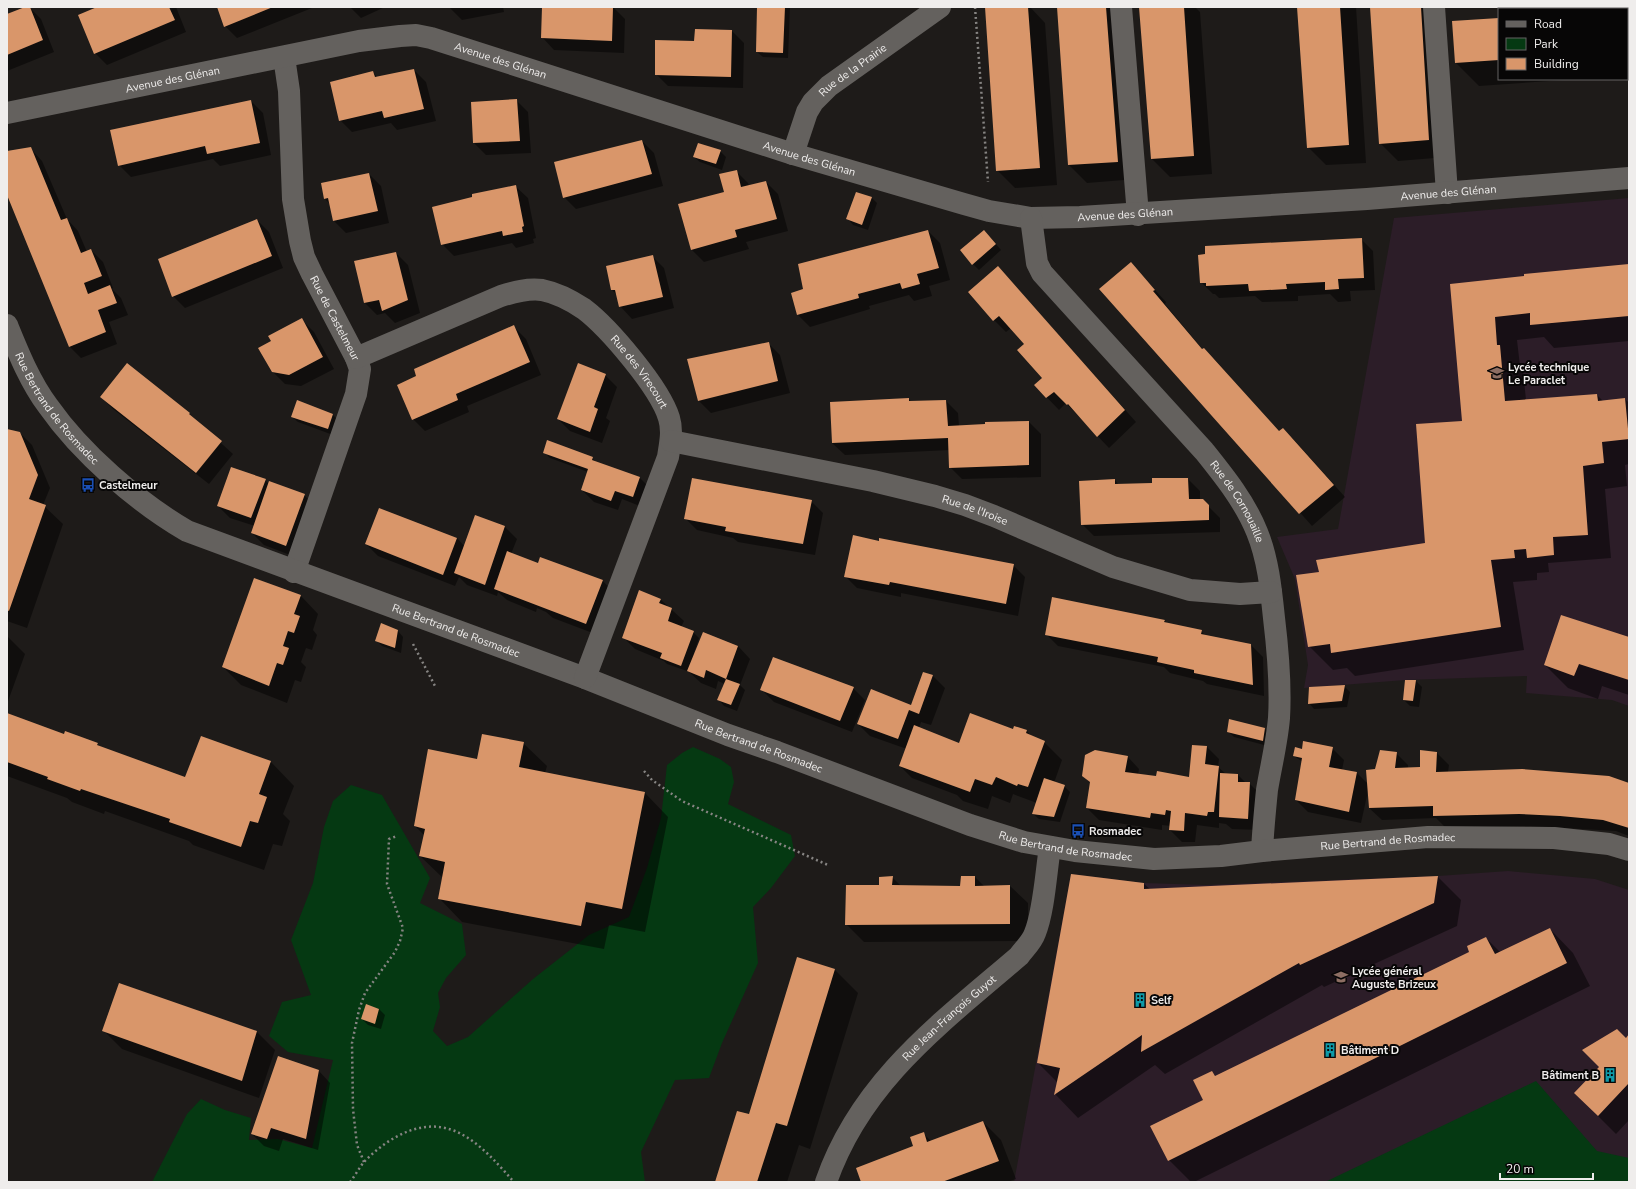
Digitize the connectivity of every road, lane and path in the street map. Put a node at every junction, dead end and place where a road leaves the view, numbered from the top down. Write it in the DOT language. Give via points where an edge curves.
graph roads {
  1 [pos="940,7"];
  2 [pos="975,7"];
  3 [pos="1121,7"];
  4 [pos="1434,7"];
  5 [pos="284,57"];
  6 [pos="7,112"];
  7 [pos="793,154"];
  8 [pos="1629,178"];
  9 [pos="1447,193"];
  10 [pos="989,210"];
  11 [pos="1138,215"];
  12 [pos="1030,218"];
  13 [pos="7,325"];
  14 [pos="356,358"];
  15 [pos="671,441"];
  16 [pos="294,572"];
  17 [pos="1271,592"];
  18 [pos="586,678"];
  19 [pos="644,771"];
  20 [pos="398,836"];
  21 [pos="1050,847"];
  22 [pos="1629,850"];
  23 [pos="1262,851"];
  24 [pos="828,865"];
  25 [pos="364,1162"];
  26 [pos="350,1182"];
  27 [pos="514,1182"];
  28 [pos="826,1182"];
  1 -- 7 [label="street, Rue de la Prairie" via="829,86 807,112"];
  2 -- 10 [label="path"];
  3 -- 11 [label="street"];
  4 -- 9 [label="street"];
  5 -- 6 [label="street, Avenue des Glénan"];
  5 -- 7 [label="street, Avenue des Glénan" via="381,38 416,35"];
  5 -- 14 [label="street, Rue de Castelmeur" via="289,91 293,199 300,241 312,274"];
  7 -- 10 [label="street, Avenue des Glénan"];
  8 -- 9 [label="street, Avenue des Glénan"];
  9 -- 11 [label="street, Avenue des Glénan"];
  10 -- 12 [label="street, Avenue des Glénan"];
  11 -- 12 [label="street, Avenue des Glénan"];
  12 -- 17 [label="street, Rue de Cornouaille" via="1037,264 1042,273 1204,451 1244,506 1262,546"];
  13 -- 16 [label="street, Rue Bertrand de Rosmadec" via="29,374 48,406 86,450 143,502 187,531"];
  14 -- 15 [label="street, Rue des Virecourt" via="500,296 542,290 584,309 632,359 665,409 671,428"];
  14 -- 16 [label="street, Rue de Castelmeur" via="360,369 356,394"];
  15 -- 17 [label="street, Rue de l'Iroise" via="873,481 935,496 994,516 1113,567 1190,590 1240,594"];
  15 -- 18 [label="street, Rue des Virecourt" via="662,474"];
  16 -- 18 [label="street, Rue Bertrand de Rosmadec"];
  17 -- 23 [label="street, Rue de Cornouaille" via="1277,644 1279,718 1267,790"];
  18 -- 21 [label="street, Rue Bertrand de Rosmadec" via="728,735 970,825"];
  19 -- 24 [label="path" via="652,780 682,801"];
  20 -- 25 [label="path" via="389,839 387,884 404,928 395,952 365,993 352,1043 353,1109 357,1145"];
  21 -- 23 [label="street, Rue Bertrand de Rosmadec" via="1154,859"];
  21 -- 28 [label="street, Rue Jean-François Guyot" via="1040,917 1030,942 1019,956 916,1046 887,1075 855,1120"];
  22 -- 23 [label="street, Rue Bertrand de Rosmadec" via="1609,844 1554,838 1428,837"];
  25 -- 26 [label="path"];
  25 -- 27 [label="path" via="402,1134 426,1126 445,1128 460,1134 479,1147"];
}
